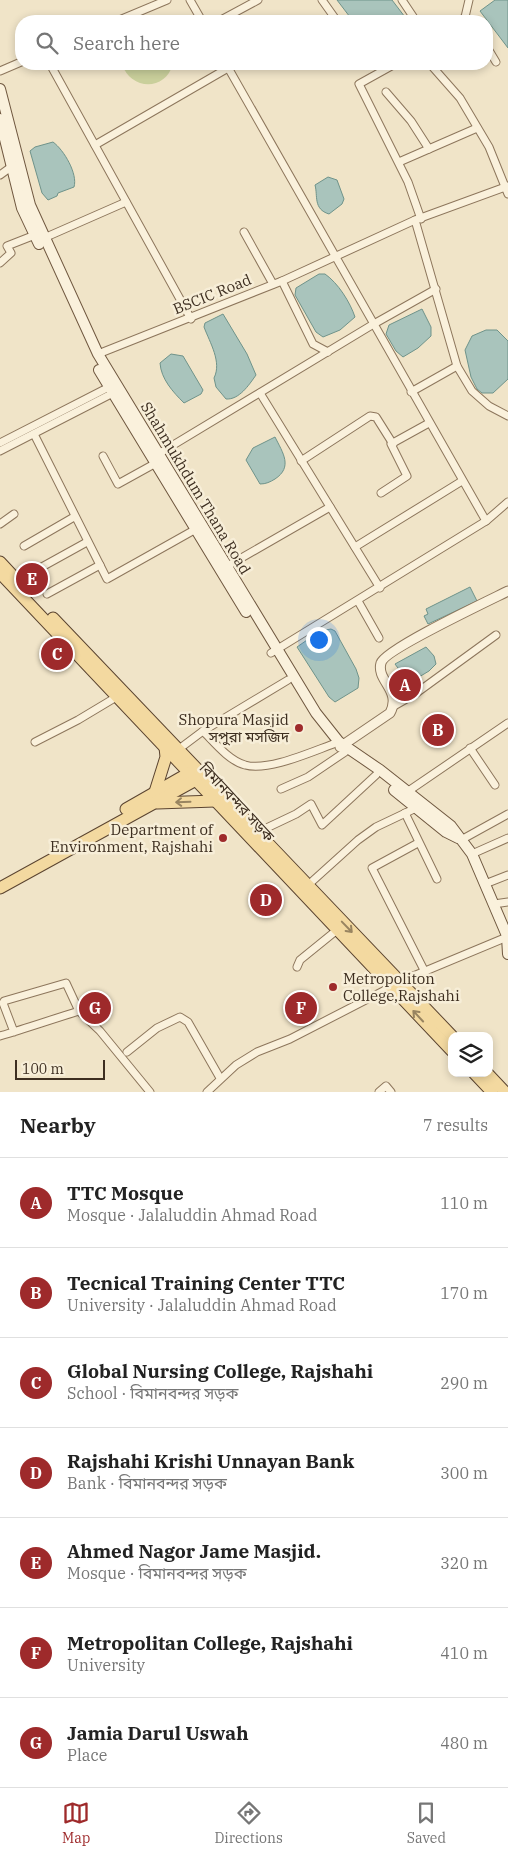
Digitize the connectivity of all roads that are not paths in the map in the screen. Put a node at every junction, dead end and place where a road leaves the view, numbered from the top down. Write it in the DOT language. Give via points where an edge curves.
graph roads {
  1 [pos="167,0"];
  2 [pos="190,0"];
  3 [pos="258,0"];
  4 [pos="322,0"];
  5 [pos="402,0"];
  6 [pos="468,0"];
  7 [pos="466,13"];
  8 [pos="131,15"];
  9 [pos="199,15"];
  10 [pos="231,15"];
  11 [pos="333,15"];
  12 [pos="412,15"];
  13 [pos="493,57"];
  14 [pos="496,62"];
  15 [pos="15,65"];
  16 [pos="53,70"];
  17 [pos="220,70"];
  18 [pos="229,70"];
  19 [pos="384,70"];
  20 [pos="435,70"];
  21 [pos="0,71"];
  22 [pos="0,89"];
  23 [pos="386,92"];
  24 [pos="0,119"];
  25 [pos="477,128"];
  26 [pos="95,145"];
  27 [pos="429,149"];
  28 [pos="399,162"];
  29 [pos="11,167"];
  30 [pos="0,175"];
  31 [pos="507,190"];
  32 [pos="126,202"];
  33 [pos="418,220"];
  34 [pos="244,232"];
  35 [pos="39,237"];
  36 [pos="336,258"];
  37 [pos="0,263"];
  38 [pos="282,281"];
  39 [pos="273,284"];
  40 [pos="436,289"];
  41 [pos="191,319"];
  42 [pos="372,325"];
  43 [pos="328,352"];
  44 [pos="98,354"];
  45 [pos="457,366"];
  46 [pos="114,388"];
  47 [pos="411,392"];
  48 [pos="260,393"];
  49 [pos="508,416"];
  50 [pos="429,423"];
  51 [pos="34,434"];
  52 [pos="0,443"];
  53 [pos="393,444"];
  54 [pos="0,452"];
  55 [pos="102,456"];
  56 [pos="156,458"];
  57 [pos="302,461"];
  58 [pos="462,480"];
  59 [pos="381,493"];
  60 [pos="508,502"];
  61 [pos="330,506"];
  62 [pos="14,514"];
  63 [pos="74,517"];
  64 [pos="486,521"];
  65 [pos="0,524"];
  66 [pos="196,529"];
  67 [pos="87,542"];
  68 [pos="24,546"];
  69 [pos="355,547"];
  70 [pos="0,562"];
  71 [pos="100,565"];
  72 [pos="40,568"];
  73 [pos="224,569"];
  74 [pos="0,573"];
  75 [pos="380,588"];
  76 [pos="508,592"];
  77 [pos="47,594"];
  78 [pos="358,601"];
  79 [pos="496,635"];
  80 [pos="379,638"];
  81 [pos="274,651"];
  82 [pos="288,680"];
  83 [pos="118,696"];
  84 [pos="394,706"];
  85 [pos="508,723"];
  86 [pos="203,731"];
  87 [pos="35,742"];
  88 [pos="340,746"];
  89 [pos="165,747"];
  90 [pos="470,748"];
  91 [pos="179,749"];
  92 [pos="376,775"];
  93 [pos="192,777"];
  94 [pos="495,785"];
  95 [pos="281,789"];
  96 [pos="407,792"];
  97 [pos="154,798"];
  98 [pos="215,801"];
  99 [pos="416,808"];
  100 [pos="405,813"];
  101 [pos="508,814"];
  102 [pos="256,833"];
  103 [pos="508,838"];
  104 [pos="461,840"];
  105 [pos="418,843"];
  106 [pos="472,854"];
  107 [pos="508,875"];
  108 [pos="0,879"];
  109 [pos="437,879"];
  110 [pos="485,884"];
  111 [pos="306,886"];
  112 [pos="0,888"];
  113 [pos="508,902"];
  114 [pos="494,904"];
  115 [pos="337,930"];
  116 [pos="508,937"];
  117 [pos="508,954"];
  118 [pos="297,967"];
  119 [pos="425,972"];
  120 [pos="395,985"];
  121 [pos="79,1011"];
  122 [pos="14,1032"];
  123 [pos="448,1032"];
  124 [pos="0,1036"];
  125 [pos="448,1047"];
  126 [pos="127,1052"];
  127 [pos="478,1077"];
  128 [pos="491,1077"];
  129 [pos="220,1078"];
  130 [pos="491,1091"];
  131 [pos="150,1092"];
  132 [pos="208,1092"];
  133 [pos="379,1092"];
  134 [pos="391,1092"];
  135 [pos="505,1092"];
  1 -- 8 [label="street"];
  2 -- 9 [label="street"];
  3 -- 10 [label="street"];
  4 -- 11 [label="street"];
  5 -- 12 [label="street"];
  6 -- 7 [label="street"];
  13 -- 14 [label="street"];
  15 -- 21 [label="street"];
  16 -- 26 [label="street"];
  17 -- 26 [label="street"];
  18 -- 36 [label="street"];
  19 -- 28 [label="street" via="358,84"];
  20 -- 25 [label="street, BSCIC Road" via="460,98"];
  22 -- 35 [label="main road, Shahmukhdum Thana Road"];
  23 -- 27 [label="street"];
  24 -- 29 [label="main road, Shahmukhdum Thana Road"];
  25 -- 27 [label="street"];
  25 -- 31 [label="street, BSCIC Road" via="489,147"];
  26 -- 32 [label="street"];
  27 -- 28 [label="street"];
  28 -- 33 [label="street"];
  29 -- 30 [label="street"];
  29 -- 35 [label="main road, Shahmukhdum Thana Road" via="22,208"];
  31 -- 33 [label="street, BSCIC Road"];
  32 -- 35 [label="street"];
  32 -- 41 [label="street"];
  33 -- 36 [label="street, BSCIC Road"];
  33 -- 40 [label="street"];
  34 -- 39 [label="street"];
  35 -- 37 [label="street" via="7,246 11,253"];
  35 -- 44 [label="main road, Shahmukhdum Thana Road"];
  35 -- 46 [label="main road, Shahmukhdum Thana Road"];
  36 -- 38 [label="street, BSCIC Road"];
  36 -- 42 [label="street"];
  38 -- 39 [label="street, BSCIC Road"];
  38 -- 43 [label="street" via="313,344"];
  39 -- 41 [label="street, BSCIC Road"];
  40 -- 42 [label="street"];
  40 -- 45 [label="street"];
  41 -- 44 [label="street, BSCIC Road"];
  42 -- 43 [label="street"];
  42 -- 47 [label="street"];
  43 -- 48 [label="street"];
  44 -- 46 [label="main road, Shahmukhdum Thana Road"];
  45 -- 47 [label="street"];
  45 -- 49 [label="street" via="472,392"];
  46 -- 51 [label="street"];
  46 -- 52 [label="street"];
  46 -- 56 [label="main road, Shahmukhdum Thana Road"];
  47 -- 50 [label="street"];
  48 -- 56 [label="street"];
  48 -- 57 [label="street"];
  50 -- 53 [label="street"];
  50 -- 58 [label="street"];
  51 -- 54 [label="street"];
  51 -- 63 [label="street"];
  53 -- 57 [label="street" via="376,418 370,416"];
  53 -- 59 [label="street" via="407,476"];
  55 -- 56 [label="street" via="118,484"];
  56 -- 66 [label="main road, Shahmukhdum Thana Road"];
  56 -- 73 [label="main road, Shahmukhdum Thana Road"];
  57 -- 61 [label="street"];
  58 -- 64 [label="street"];
  58 -- 69 [label="street"];
  60 -- 64 [label="street"];
  61 -- 69 [label="street"];
  61 -- 73 [label="street"];
  62 -- 65 [label="street"];
  63 -- 67 [label="street"];
  63 -- 68 [label="street"];
  64 -- 75 [label="street"];
  66 -- 71 [label="street" via="107,579"];
  66 -- 73 [label="main road, Shahmukhdum Thana Road"];
  67 -- 71 [label="street"];
  67 -- 72 [label="street"];
  69 -- 75 [label="street"];
  70 -- 91 [label="main road, বিমানবন্দর সড়ক"];
  71 -- 77 [label="street"];
  73 -- 81 [label="main road, Shahmukhdum Thana Road"];
  74 -- 83 [label="main road, বিমানবন্দর সড়ক"];
  75 -- 78 [label="street"];
  76 -- 84 [label="street" via="415,638 386,657 380,669 394,696"];
  78 -- 80 [label="street"];
  78 -- 81 [label="street"];
  79 -- 84 [label="street"];
  81 -- 82 [label="main road, Shahmukhdum Thana Road"];
  81 -- 88 [label="main road, Shahmukhdum Thana Road"];
  82 -- 86 [label="street"];
  82 -- 88 [label="main road, Shahmukhdum Thana Road" via="307,712"];
  83 -- 87 [label="street"];
  83 -- 89 [label="main road, বিমানবন্দর সড়ক"];
  84 -- 88 [label="street" via="390,713"];
  85 -- 90 [label="street"];
  86 -- 88 [label="street" via="244,765 264,766"];
  86 -- 91 [label="street"];
  88 -- 92 [label="main road, Shahmukhdum Thana Road"];
  88 -- 95 [label="street" via="308,777"];
  88 -- 96 [label="main road, Shahmukhdum Thana Road"];
  89 -- 93 [label="main road, বিমানবন্দর সড়ক"];
  89 -- 97 [label="main road" via="166,757"];
  90 -- 94 [label="street"];
  90 -- 96 [label="street"];
  91 -- 102 [label="main road, বিমানবন্দর সড়ক"];
  92 -- 99 [label="main road, Shahmukhdum Thana Road"];
  92 -- 102 [label="street" via="322,825 311,804"];
  93 -- 97 [label="main road"];
  93 -- 98 [label="main road, বিমানবন্দর সড়ক"];
  96 -- 104 [label="main road, Shahmukhdum Thana Road" via="451,826"];
  98 -- 97 [label="main road, one-way"];
  97 -- 108 [label="main road"];
  97 -- 112 [label="main road"];
  98 -- 115 [label="main road, বিমানবন্দর সড়ক"];
  99 -- 100 [label="street"];
  99 -- 104 [label="main road, Shahmukhdum Thana Road"];
  100 -- 105 [label="street"];
  100 -- 111 [label="street" via="358,840"];
  101 -- 104 [label="street"];
  102 -- 111 [label="main road, বিমানবন্দর সড়ক"];
  103 -- 106 [label="street"];
  104 -- 106 [label="main road, Shahmukhdum Thana Road"];
  105 -- 109 [label="street"];
  105 -- 119 [label="street" via="372,868"];
  106 -- 110 [label="main road, Shahmukhdum Thana Road"];
  107 -- 110 [label="street"];
  110 -- 114 [label="main road, Shahmukhdum Thana Road"];
  111 -- 120 [label="main road, বিমানবন্দর সড়ক, one-way"];
  113 -- 114 [label="street"];
  114 -- 116 [label="main road, Shahmukhdum Thana Road"];
  115 -- 118 [label="street" via="300,960"];
  115 -- 120 [label="main road, বিমানবন্দর সড়ক"];
  116 -- 117 [label="main road, Shahmukhdum Thana Road"];
  116 -- 119 [label="street"];
  119 -- 120 [label="street"];
  120 -- 123 [label="main road, বিমানবন্দর সড়ক"];
  125 -- 120 [label="main road, বিমানবন্দর সড়ক, one-way"];
  120 -- 129 [label="street" via="290,1040 257,1052"];
  121 -- 122 [label="street"];
  121 -- 122 [label="street" via="66,983 7,1000 2,1003"];
  121 -- 131 [label="street" via="100,1031"];
  122 -- 124 [label="street"];
  126 -- 129 [label="street" via="156,1028 180,1018 188,1022"];
  127 -- 130 [label="main road"];
  128 -- 135 [label="main road"];
  129 -- 132 [label="street"];
  133 -- 134 [label="street" via="386,1086"];
}
